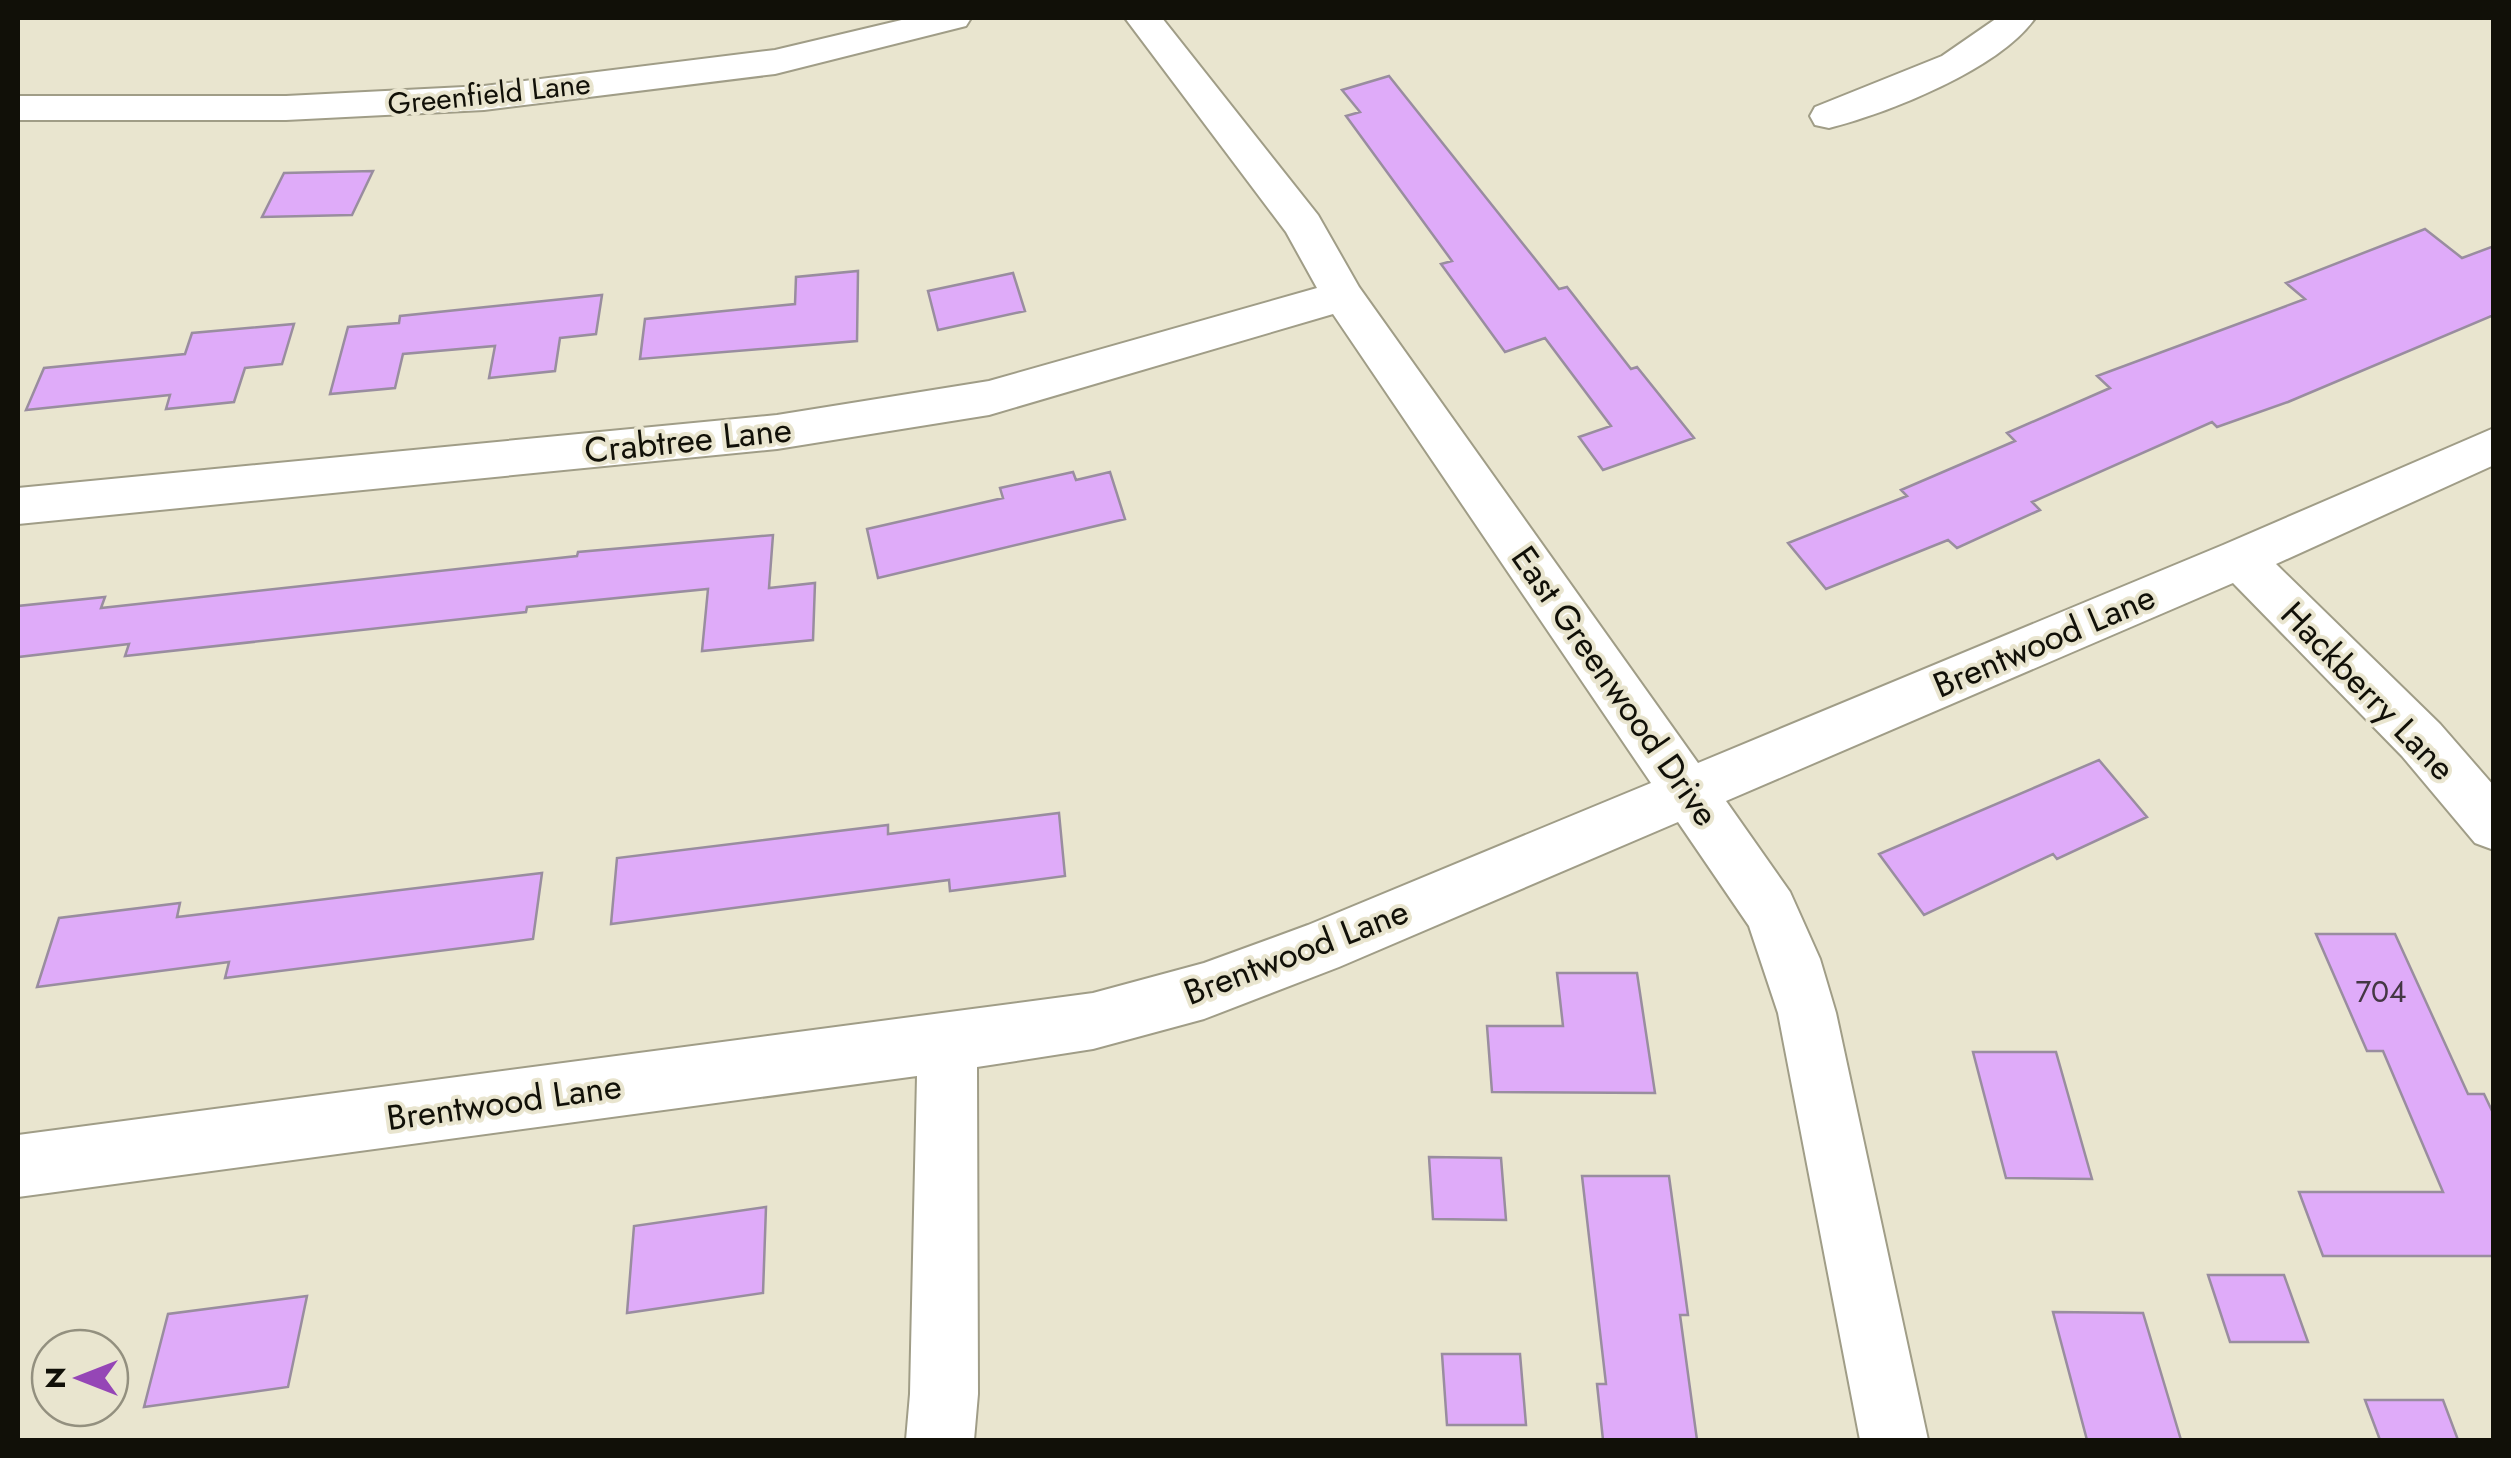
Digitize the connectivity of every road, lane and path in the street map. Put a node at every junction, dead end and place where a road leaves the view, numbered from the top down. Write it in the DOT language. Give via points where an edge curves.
graph roads {
  1 [pos="953,18"];
  2 [pos="1143,18"];
  3 [pos="2017,18"];
  4 [pos="18,108"];
  5 [pos="1829,116"];
  6 [pos="1344,296"];
  7 [pos="2494,446"];
  8 [pos="18,506"];
  9 [pos="2240,559"];
  10 [pos="1688,790"];
  11 [pos="2494,826"];
  12 [pos="947,1043"];
  13 [pos="22,1179"];
  14 [pos="940,1440"];
  15 [pos="1894,1440"];
  1 -- 4 [label="street, Greenfield Lane" via="776,62 484,98 286,108"];
  2 -- 6 [label="street, East Greenwood Drive" via="1303,225"];
  3 -- 5 [label="street" via="1961,59"];
  6 -- 8 [label="street, Crabtree Lane" via="1044,385 898,415"];
  6 -- 10 [label="street, East Greenwood Drive"];
  7 -- 9 [label="street, Brentwood Lane"];
  9 -- 10 [label="street, Brentwood Lane"];
  9 -- 11 [label="street, Hackberry Lane" via="2421,740"];
  10 -- 12 [label="street, Brentwood Lane" via="1204,991 1093,1021"];
  10 -- 15 [label="street, East Greenwood Drive" via="1770,910 1791,959"];
  12 -- 13 [label="street, Brentwood Lane"];
  12 -- 14 [label="street"];
}
